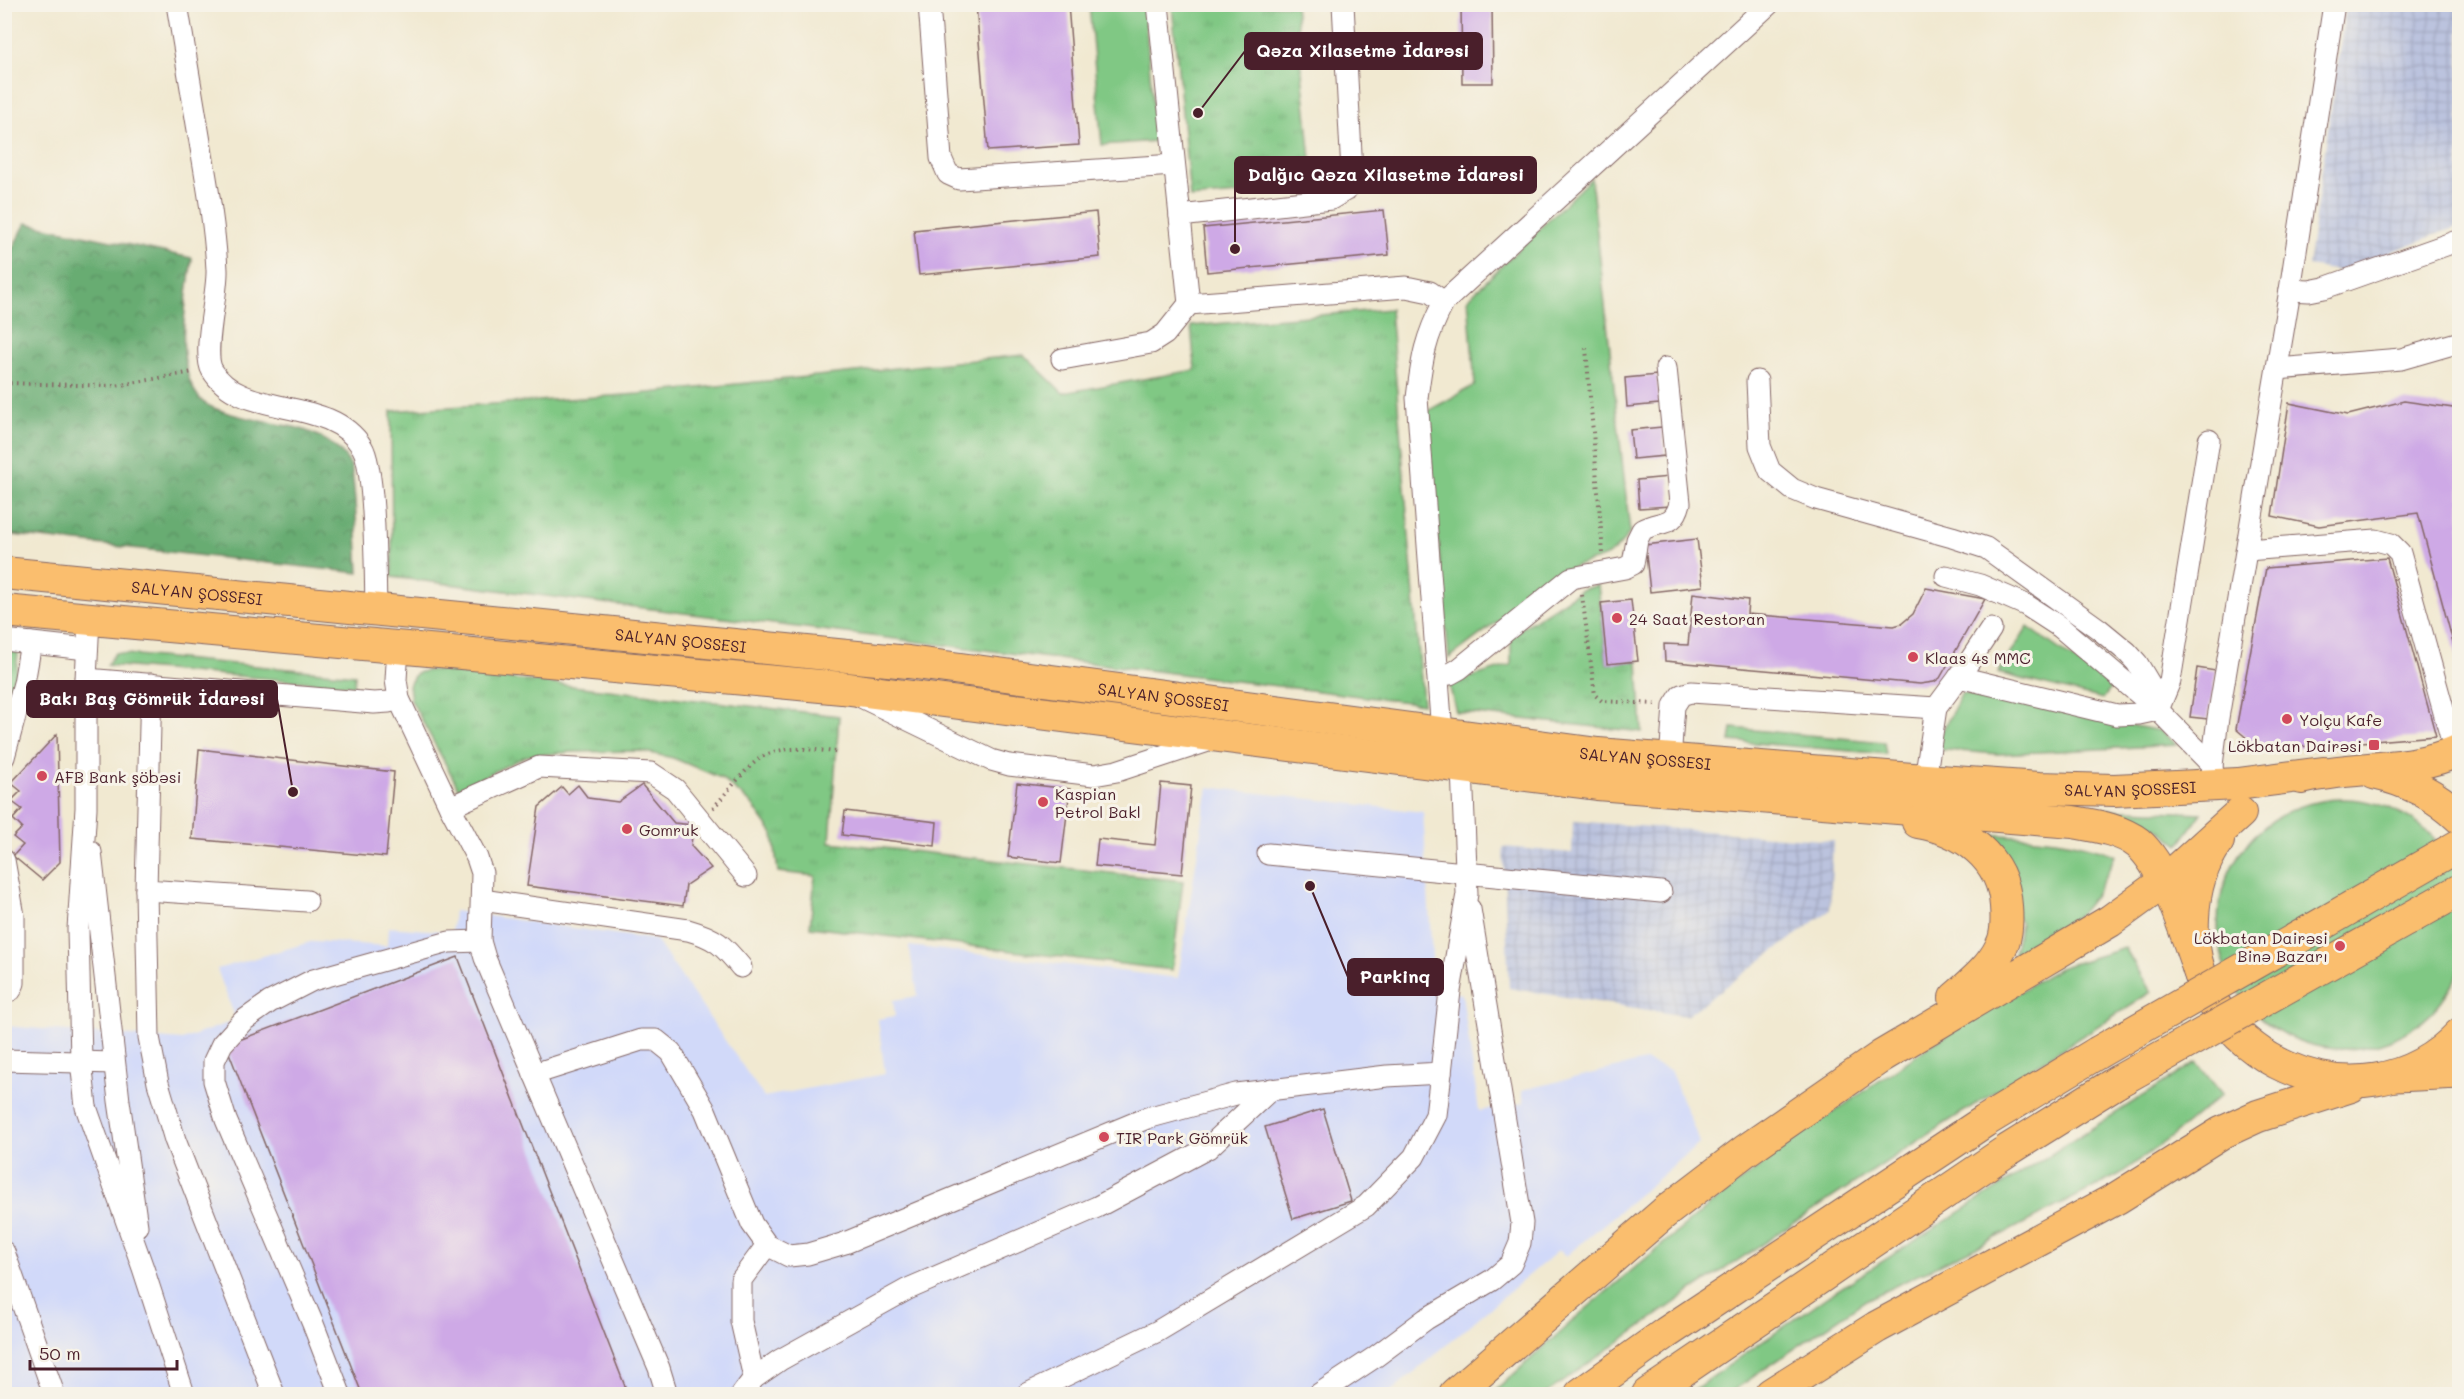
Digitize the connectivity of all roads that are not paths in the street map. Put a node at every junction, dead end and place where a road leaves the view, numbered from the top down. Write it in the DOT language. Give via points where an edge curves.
graph roads {
  1 [pos="177,4"];
  2 [pos="929,4"];
  3 [pos="1158,4"];
  4 [pos="1342,4"];
  5 [pos="1769,4"];
  6 [pos="2334,4"];
  7 [pos="1174,165"];
  8 [pos="1180,216"];
  9 [pos="2460,240"];
  10 [pos="2290,290"];
  11 [pos="1444,302"];
  12 [pos="1189,304"];
  13 [pos="2460,342"];
  14 [pos="1062,359"];
  15 [pos="1666,368"];
  16 [pos="2277,369"];
  17 [pos="1757,381"];
  18 [pos="2209,440"];
  19 [pos="2247,550"];
  20 [pos="4,573"];
  21 [pos="1946,576"];
  22 [pos="376,609"];
  23 [pos="4,610"];
  24 [pos="1991,628"];
  25 [pos="88,634"];
  26 [pos="4,640"];
  27 [pos="31,643"];
  28 [pos="398,647"];
  29 [pos="1438,675"];
  30 [pos="1959,677"];
  31 [pos="86,679"];
  32 [pos="151,684"];
  33 [pos="842,688"];
  34 [pos="399,699"];
  35 [pos="1936,708"];
  36 [pos="2158,710"];
  37 [pos="1442,733"];
  38 [pos="1223,736"];
  39 [pos="2457,751"];
  40 [pos="4,757"];
  41 [pos="1670,760"];
  42 [pos="1462,768"];
  43 [pos="2336,772"];
  44 [pos="2213,776"];
  45 [pos="1925,780"];
  46 [pos="1796,801"];
  47 [pos="450,807"];
  48 [pos="86,808"];
  49 [pos="2240,813"];
  50 [pos="2460,818"];
  51 [pos="2460,845"];
  52 [pos="1268,854"];
  53 [pos="4,860"];
  54 [pos="746,876"];
  55 [pos="2164,881"];
  56 [pos="1466,884"];
  57 [pos="146,890"];
  58 [pos="2460,890"];
  59 [pos="1661,892"];
  60 [pos="482,900"];
  61 [pos="307,901"];
  62 [pos="480,941"];
  63 [pos="741,967"];
  64 [pos="2204,984"];
  65 [pos="4,993"];
  66 [pos="2460,1034"];
  67 [pos="1881,1056"];
  68 [pos="4,1060"];
  69 [pos="81,1061"];
  70 [pos="114,1063"];
  71 [pos="1441,1073"];
  72 [pos="534,1074"];
  73 [pos="2460,1075"];
  74 [pos="2371,1079"];
  75 [pos="1271,1089"];
  76 [pos="767,1245"];
  77 [pos="4,1252"];
  78 [pos="143,1268"];
  79 [pos="748,1386"];
  80 [pos="54,1395"];
  81 [pos="184,1395"];
  82 [pos="274,1395"];
  83 [pos="340,1395"];
  84 [pos="666,1395"];
  85 [pos="1027,1395"];
  86 [pos="1319,1395"];
  87 [pos="1455,1395"];
  88 [pos="1581,1395"];
  89 [pos="1648,1395"];
  90 [pos="1771,1395"];
  1 -- 22 [label="lane" via="214,227 217,274 209,352 212,369 227,387 248,397 318,414 347,429 363,447 370,472"];
  2 -- 7 [label="lane" via="941,158 948,174 959,179"];
  3 -- 7 [label="lane"];
  4 -- 8 [label="lane" via="1352,172 1346,190 1331,199"];
  5 -- 11 [label="lane"];
  6 -- 10 [label="lane"];
  7 -- 8 [label="lane"];
  8 -- 12 [label="lane"];
  9 -- 10 [label="lane" via="2324,288"];
  10 -- 16 [label="lane"];
  11 -- 12 [label="lane" via="1430,292 1406,287"];
  11 -- 29 [label="lane" via="1429,330 1417,398"];
  12 -- 14 [label="lane" via="1166,334 1151,343"];
  13 -- 16 [label="lane" via="2401,359"];
  15 -- 29 [label="lane" via="1678,513 1664,524 1642,530 1633,564 1580,575 1560,585 1459,669"];
  16 -- 19 [label="lane"];
  17 -- 36 [label="lane" via="1760,446 1770,471 1784,483 1816,499 1986,549 2127,652 2152,688"];
  18 -- 36 [label="lane" via="2170,681"];
  19 -- 39 [label="lane" via="2376,540 2391,544 2400,553"];
  19 -- 44 [label="lane"];
  20 -- 22 [label="highway, SALYAN ŞOSSESI"];
  21 -- 36 [label="lane" via="1980,585 2026,605 2060,627"];
  22 -- 37 [label="highway, SALYAN ŞOSSESI" via="908,662"];
  23 -- 25 [label="highway, SALYAN ŞOSSESI"];
  24 -- 30 [label="lane"];
  25 -- 27 [label="lane"];
  25 -- 28 [label="highway, SALYAN ŞOSSESI"];
  25 -- 31 [label="lane"];
  26 -- 27 [label="lane"];
  27 -- 40 [label="lane"];
  28 -- 33 [label="highway, SALYAN ŞOSSESI"];
  28 -- 34 [label="lane"];
  29 -- 37 [label="lane"];
  30 -- 35 [label="lane"];
  30 -- 36 [label="lane" via="2117,715"];
  31 -- 32 [label="lane"];
  31 -- 48 [label="lane"];
  32 -- 34 [label="lane" via="374,703"];
  32 -- 57 [label="lane"];
  33 -- 38 [label="highway, SALYAN ŞOSSESI"];
  33 -- 38 [label="lane" via="1009,765 1094,775"];
  34 -- 47 [label="lane"];
  35 -- 41 [label="lane" via="1691,692 1682,695 1674,706"];
  35 -- 45 [label="lane"];
  36 -- 44 [label="lane"];
  37 -- 41 [label="highway, SALYAN ŞOSSESI"];
  38 -- 42 [label="highway, SALYAN ŞOSSESI"];
  39 -- 43 [label="highway" via="2405,765"];
  41 -- 45 [label="highway, SALYAN ŞOSSESI"];
  42 -- 46 [label="highway, SALYAN ŞOSSESI"];
  42 -- 56 [label="lane"];
  43 -- 44 [label="highway, SALYAN ŞOSSESI"];
  43 -- 49 [label="highway" via="2278,787"];
  43 -- 50 [label="highway" via="2370,772 2408,783 2427,792"];
  44 -- 45 [label="highway, SALYAN ŞOSSESI" via="2114,790"];
  46 -- 55 [label="highway" via="2040,818 2100,827 2137,842 2152,858"];
  46 -- 67 [label="highway" via="1933,824 1959,834 1979,846 1995,866 2005,891 2007,919 2002,945 1991,965"];
  47 -- 54 [label="lane" via="539,767 651,773 675,789"];
  47 -- 60 [label="lane" via="477,858 482,873"];
  48 -- 69 [label="lane" via="78,929"];
  48 -- 70 [label="lane"];
  49 -- 55 [label="highway"];
  49 -- 64 [label="highway" via="2214,846 2198,885 2192,927"];
  51 -- 88 [label="highway, bridge" via="1985,1121 1666,1333"];
  52 -- 56 [label="lane"];
  53 -- 65 [label="lane" via="14,916 14,983"];
  55 -- 64 [label="highway"];
  55 -- 67 [label="highway" via="2110,921"];
  56 -- 59 [label="lane"];
  56 -- 71 [label="lane"];
  56 -- 86 [label="lane" via="1522,1223 1520,1243 1511,1264 1492,1280 1426,1319"];
  57 -- 61 [label="lane"];
  57 -- 82 [label="lane" via="149,1037 158,1083 175,1140"];
  58 -- 89 [label="highway, bridge" via="2117,1082 2008,1150"];
  60 -- 62 [label="lane"];
  60 -- 63 [label="lane" via="688,930 721,943"];
  62 -- 72 [label="lane"];
  62 -- 83 [label="lane" via="449,942 313,980 243,1021 222,1044 214,1061 214,1081 226,1120"];
  64 -- 74 [label="highway" via="2234,1031 2271,1060 2315,1077"];
  66 -- 74 [label="highway" via="2416,1065"];
  67 -- 87 [label="highway" via="1664,1213"];
  68 -- 69 [label="lane"];
  69 -- 70 [label="lane"];
  69 -- 78 [label="lane" via="92,1128"];
  70 -- 78 [label="lane"];
  71 -- 75 [label="lane"];
  71 -- 85 [label="lane" via="1436,1115 1414,1157 1366,1206 1158,1331"];
  72 -- 76 [label="lane" via="641,1040 656,1040 671,1052 705,1110 752,1224"];
  72 -- 84 [label="lane" via="654,1357"];
  73 -- 74 [label="main road"];
  74 -- 90 [label="highway" via="2258,1116 2221,1133 2117,1198 1877,1327"];
  75 -- 76 [label="lane" via="1236,1094 1147,1118 845,1243 789,1256"];
  75 -- 79 [label="lane" via="1208,1148 1097,1207 908,1288 780,1360"];
  76 -- 79 [label="lane" via="741,1280"];
  77 -- 80 [label="lane"];
  78 -- 81 [label="lane"];
}
